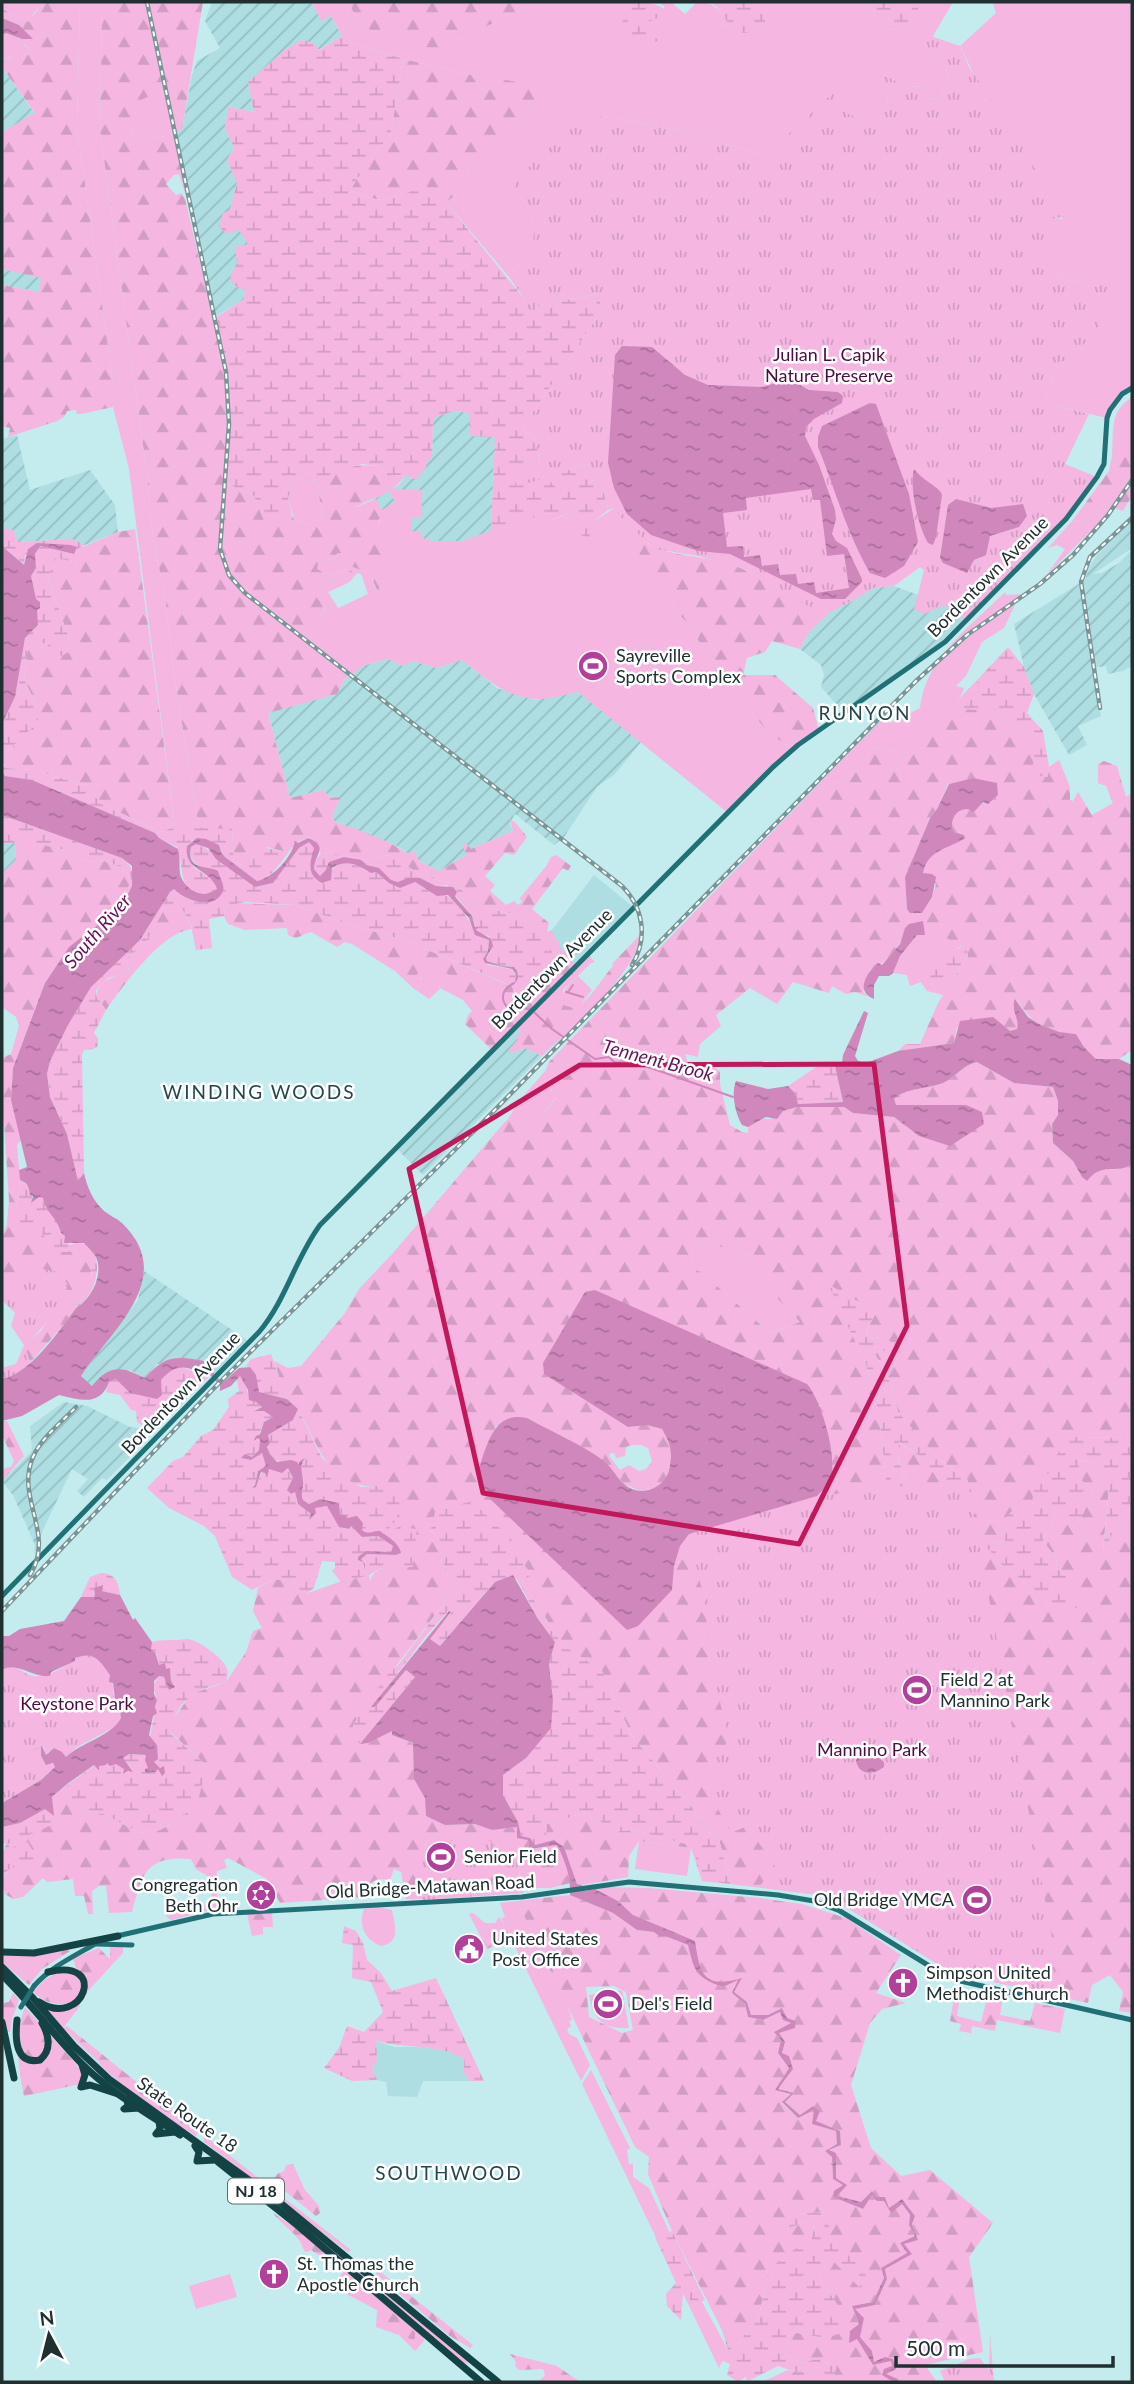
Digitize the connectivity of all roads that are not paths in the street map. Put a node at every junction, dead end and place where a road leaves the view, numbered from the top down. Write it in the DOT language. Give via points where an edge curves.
graph roads {
  1 [pos="1132,388"];
  2 [pos="2,1596"];
  3 [pos="118,1936"];
  4 [pos="94,1945"];
  5 [pos="132,1945"];
  6 [pos="2,1952"];
  7 [pos="2,1967"];
  8 [pos="48,1972"];
  9 [pos="2,1975"];
  10 [pos="32,2001"];
  11 [pos="16,2020"];
  12 [pos="1132,2020"];
  13 [pos="2,2022"];
  14 [pos="82,2064"];
  15 [pos="14,2078"];
  16 [pos="125,2097"];
  17 [pos="159,2121"];
  18 [pos="175,2132"];
  19 [pos="481,2382"];
  20 [pos="498,2382"];
  1 -- 2 [label="main road, Bordentown Avenue" via="1114,403 1107,418 1106,453 1097,477 1047,539 945,642 789,752 526,1016 320,1225 259,1332"];
  3 -- 4 [label="main road, Old Bridge-Matawan Road"];
  3 -- 6 [label="highway" via="34,1953"];
  3 -- 12 [label="main road, Old Bridge-Matawan Road" via="213,1913 483,1900 639,1883 814,1901 840,1911 956,1980"];
  4 -- 5 [label="main road"];
  4 -- 8 [label="main road, Old Bridge-Matawan Road"];
  7 -- 10 [label="highway, State Route 18 / NJ 18"];
  8 -- 10 [label="highway" via="76,1971 84,1980 84,1993 72,2006 60,2010"];
  8 -- 11 [label="main road, Old Bridge-Matawan Road, bridge" via="34,1986"];
  9 -- 10 [label="highway, State Route 18 / NJ 18"];
  10 -- 11 [label="highway" via="48,2036 46,2054 40,2060 26,2060 20,2053"];
  10 -- 14 [label="highway, State Route 18 / NJ 18"];
  10 -- 20 [label="highway, State Route 18 / NJ 18" via="109,2079 278,2200"];
  13 -- 15 [label="highway"];
  14 -- 16 [label="highway, State Route 18 / NJ 18"];
  14 -- 16 [label="highway" via="81,2087 90,2085"];
  16 -- 17 [label="highway, State Route 18" via="128,2106 124,2109 140,2108"];
  17 -- 18 [label="highway, State Route 18"];
  17 -- 18 [label="highway" via="156,2134"];
  18 -- 19 [label="highway, State Route 18 / NJ 18" via="195,2146 197,2161 215,2160"];
}
